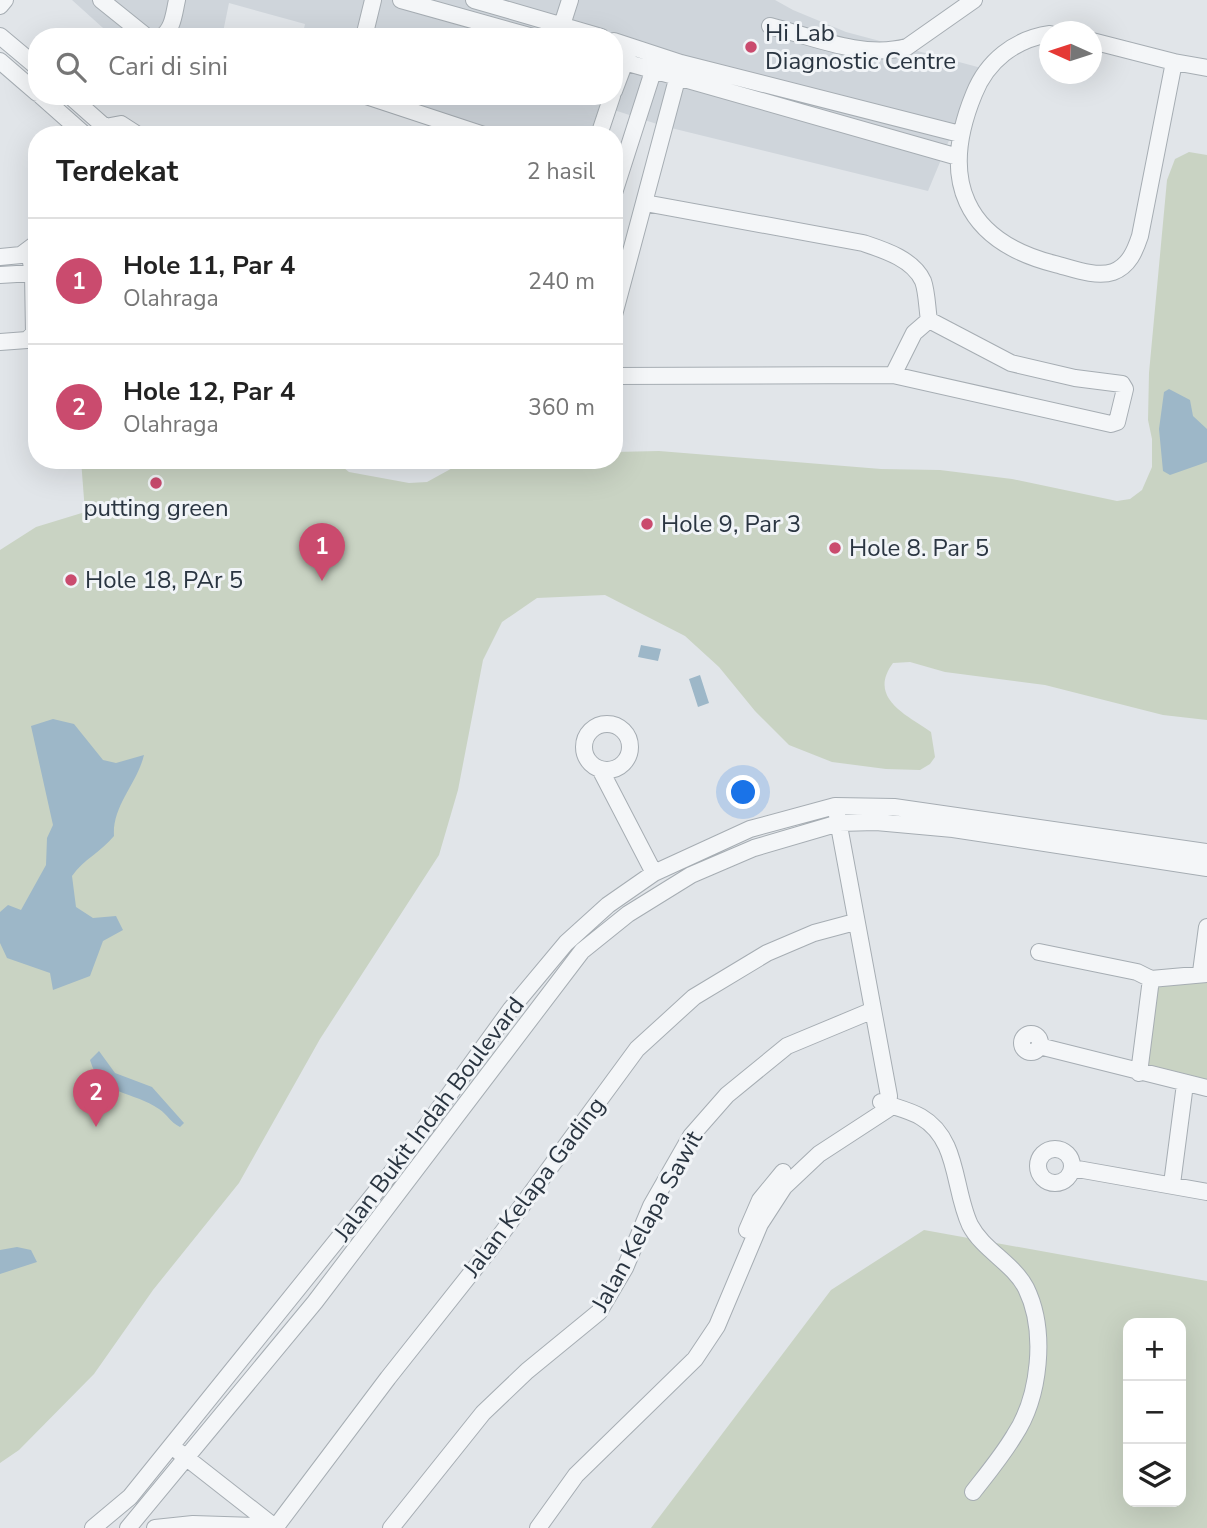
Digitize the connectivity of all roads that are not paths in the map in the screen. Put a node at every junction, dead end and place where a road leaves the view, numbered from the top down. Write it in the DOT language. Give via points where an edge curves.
graph roads {
  1 [pos="5,0"];
  2 [pos="101,0"];
  3 [pos="177,0"];
  4 [pos="373,0"];
  5 [pos="401,0"];
  6 [pos="474,0"];
  7 [pos="570,0"];
  8 [pos="974,0"];
  9 [pos="0,6"];
  10 [pos="562,25"];
  11 [pos="770,26"];
  12 [pos="136,28"];
  13 [pos="169,28"];
  14 [pos="367,28"];
  15 [pos="501,28"];
  16 [pos="572,28"];
  17 [pos="0,36"];
  18 [pos="1039,37"];
  19 [pos="623,44"];
  20 [pos="1102,44"];
  21 [pos="632,46"];
  22 [pos="623,57"];
  23 [pos="28,59"];
  24 [pos="0,61"];
  25 [pos="623,61"];
  26 [pos="1174,62"];
  27 [pos="656,63"];
  28 [pos="1207,68"];
  29 [pos="680,70"];
  30 [pos="28,85"];
  31 [pos="51,105"];
  32 [pos="78,105"];
  33 [pos="393,105"];
  34 [pos="609,105"];
  35 [pos="75,126"];
  36 [pos="97,126"];
  37 [pos="457,126"];
  38 [pos="602,126"];
  39 [pos="960,134"];
  40 [pos="958,157"];
  41 [pos="623,165"];
  42 [pos="645,203"];
  43 [pos="28,249"];
  44 [pos="0,257"];
  45 [pos="28,271"];
  46 [pos="0,275"];
  47 [pos="623,282"];
  48 [pos="929,320"];
  49 [pos="28,339"];
  50 [pos="0,342"];
  51 [pos="893,375"];
  52 [pos="623,376"];
  53 [pos="600,769"];
  54 [pos="835,806"];
  55 [pos="839,823"];
  56 [pos="1207,852"];
  57 [pos="1207,868"];
  58 [pos="654,873"];
  59 [pos="855,922"];
  60 [pos="1207,926"];
  61 [pos="1039,953"];
  62 [pos="1204,973"];
  63 [pos="1151,979"];
  64 [pos="871,1011"];
  65 [pos="1039,1046"];
  66 [pos="1139,1073"];
  67 [pos="1185,1084"];
  68 [pos="1207,1088"];
  69 [pos="886,1098"];
  70 [pos="410,1162"];
  71 [pos="1072,1168"];
  72 [pos="1172,1184"];
  73 [pos="1207,1192"];
  74 [pos="166,1449"];
  75 [pos="183,1464"];
  76 [pos="973,1492"];
  77 [pos="257,1527"];
  78 [pos="93,1528"];
  79 [pos="128,1528"];
  80 [pos="155,1528"];
  81 [pos="276,1528"];
  82 [pos="391,1528"];
  83 [pos="525,1528"];
  84 [pos="538,1528"];
  1 -- 9 [label="street"];
  2 -- 12 [label="street"];
  3 -- 13 [label="street"];
  4 -- 14 [label="street"];
  5 -- 15 [label="street"];
  6 -- 10 [label="street"];
  7 -- 10 [label="street"];
  8 -- 11 [label="street" via="907,47 895,50 869,51"];
  10 -- 16 [label="street"];
  17 -- 23 [label="street"];
  18 -- 39 [label="street" via="1000,54 978,84"];
  19 -- 21 [label="street"];
  20 -- 26 [label="street"];
  21 -- 22 [label="street"];
  21 -- 27 [label="street"];
  24 -- 30 [label="street"];
  25 -- 27 [label="street"];
  26 -- 28 [label="street"];
  26 -- 40 [label="street" via="1140,236 1133,258 1112,273 1087,272 1036,259 998,241 979,225 968,207"];
  27 -- 29 [label="street"];
  27 -- 41 [label="street"];
  29 -- 39 [label="street"];
  29 -- 40 [label="street"];
  29 -- 42 [label="street"];
  31 -- 35 [label="street"];
  32 -- 36 [label="street"];
  33 -- 37 [label="street"];
  34 -- 38 [label="street"];
  39 -- 40 [label="street"];
  42 -- 47 [label="street"];
  42 -- 48 [label="street" via="886,250 922,280"];
  43 -- 44 [label="street"];
  45 -- 46 [label="street"];
  48 -- 51 [label="street" via="914,333"];
  48 -- 51 [label="street" via="1011,363 1122,384 1125,389 1117,422"];
  49 -- 50 [label="street"];
  51 -- 52 [label="street"];
  53 -- 58 [label="street"];
  54 -- 55 [label="street"];
  54 -- 56 [label="street, Jalan Bukit Indah Boulevard" via="894,807"];
  54 -- 58 [label="street, Jalan Bukit Indah Boulevard" via="750,829"];
  55 -- 57 [label="street" via="953,829"];
  55 -- 59 [label="street"];
  55 -- 70 [label="street" via="754,848 691,875 628,914 582,951"];
  58 -- 70 [label="street, Jalan Bukit Indah Boulevard" via="608,905 566,943 511,1009"];
  59 -- 64 [label="street"];
  59 -- 81 [label="street, Jalan Kelapa Gading" via="767,953 694,998 637,1049"];
  60 -- 62 [label="street"];
  61 -- 63 [label="street" via="1137,972"];
  62 -- 63 [label="street"];
  63 -- 66 [label="street"];
  64 -- 69 [label="street"];
  64 -- 82 [label="street, Jalan Kelapa Sawit" via="787,1046 727,1095 685,1145 599,1312 483,1413"];
  65 -- 66 [label="street"];
  66 -- 67 [label="street"];
  67 -- 68 [label="street"];
  67 -- 72 [label="street"];
  69 -- 76 [label="street" via="921,1116 941,1133 968,1221 976,1235 1014,1271 1036,1319 1038,1372 1016,1434"];
  69 -- 83 [label="street" via="876,1109 814,1146 760,1200 708,1322 686,1354 570,1468"];
  69 -- 84 [label="street" via="885,1114 819,1154 784,1186 760,1224 717,1326 695,1359 576,1475"];
  70 -- 74 [label="street, Jalan Bukit Indah Boulevard"];
  70 -- 75 [label="street" via="315,1302"];
  71 -- 72 [label="street"];
  72 -- 73 [label="street"];
  74 -- 75 [label="street"];
  74 -- 78 [label="street, Jalan Bukit Indah Boulevard" via="130,1497"];
  75 -- 77 [label="street"];
  75 -- 79 [label="street"];
  75 -- 81 [label="street"];
  77 -- 80 [label="street" via="193,1524"];
}
